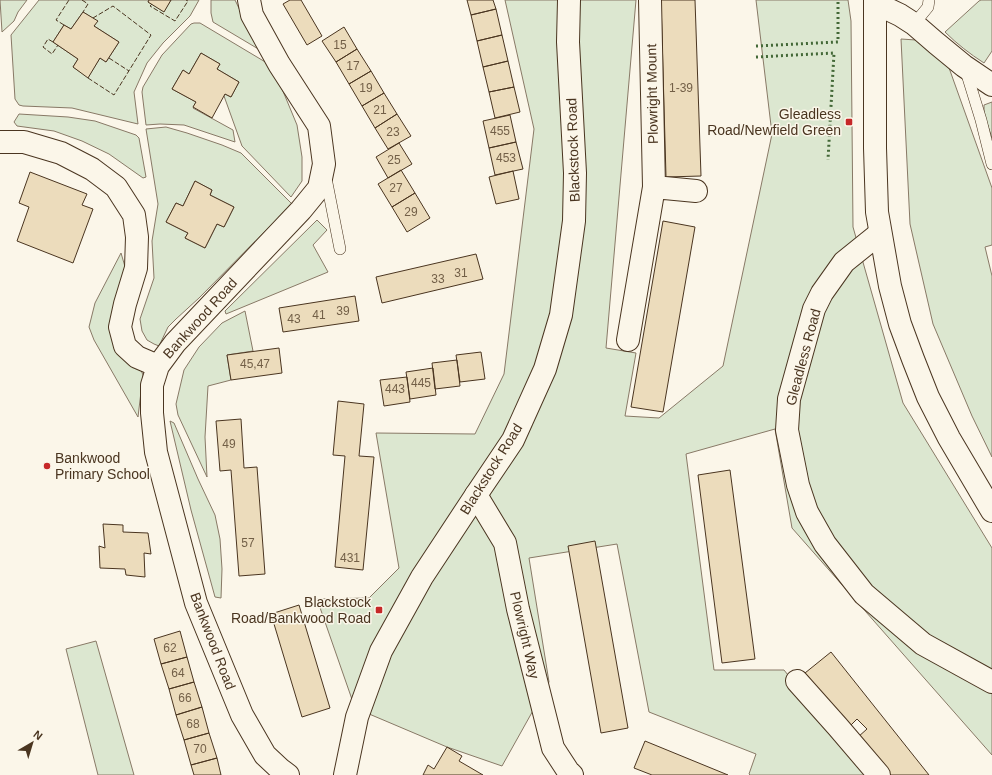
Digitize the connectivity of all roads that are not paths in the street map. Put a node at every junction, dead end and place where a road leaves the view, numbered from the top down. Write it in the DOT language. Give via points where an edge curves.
graph roads {
  1 [pos="249,0"];
  2 [pos="569,0"];
  3 [pos="650,0"];
  4 [pos="929,0"];
  5 [pos="875,2"];
  6 [pos="914,24"];
  7 [pos="964,66"];
  8 [pos="992,85"];
  9 [pos="0,142"];
  10 [pos="324,164"];
  11 [pos="992,164"];
  12 [pos="654,187"];
  13 [pos="696,191"];
  14 [pos="880,233"];
  15 [pos="340,249"];
  16 [pos="628,340"];
  17 [pos="158,366"];
  18 [pos="476,495"];
  19 [pos="992,511"];
  20 [pos="797,681"];
  21 [pos="992,682"];
  22 [pos="288,775"];
  23 [pos="345,775"];
  24 [pos="572,775"];
  25 [pos="879,775"];
  1 -- 10 [label="street, Bankwood Road" via="252,15 279,64 319,126"];
  2 -- 18 [label="street, Blackstock Road" via="568,42 576,173 574,221 561,315 545,369 513,440"];
  3 -- 12 [label="street, Plowright Mount"];
  4 -- 6 [label="lane" via="928,7"];
  5 -- 6 [label="street"];
  5 -- 14 [label="street" via="875,148"];
  6 -- 7 [label="street"];
  7 -- 8 [label="street"];
  7 -- 11 [label="lane"];
  9 -- 17 [label="street" via="24,142 61,153 92,169 116,186 134,215 137,237 136,268 120,327 126,346 137,358"];
  10 -- 15 [label="lane"];
  10 -- 17 [label="street, Bankwood Road" via="319,188 301,210 174,343"];
  12 -- 13 [label="street"];
  12 -- 16 [label="street, Plowright Mount"];
  14 -- 19 [label="street" via="892,294 912,359 949,438"];
  14 -- 21 [label="street, Gleadless Road" via="844,262 822,293 814,310 789,399 787,430 798,485 808,512 825,544 864,594 923,644"];
  17 -- 22 [label="street, Bankwood Road" via="152,385 156,452 196,603 242,715 265,755"];
  18 -- 23 [label="street, Blackstock Road" via="422,577 381,651 357,717"];
  18 -- 24 [label="street, Plowright Way" via="505,543 518,609 553,748"];
  20 -- 25 [label="street"];
}
